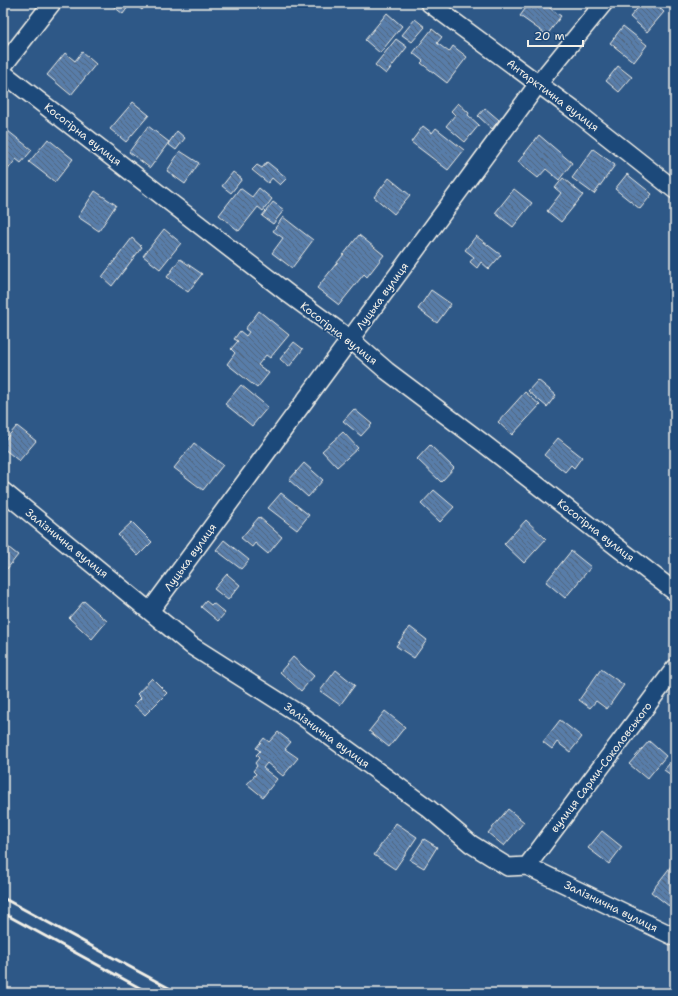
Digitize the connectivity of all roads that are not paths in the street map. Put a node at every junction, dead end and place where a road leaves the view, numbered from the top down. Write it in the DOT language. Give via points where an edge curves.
graph roads {
  1 [pos="52,3"];
  2 [pos="429,3"];
  3 [pos="604,3"];
  4 [pos="3,66"];
  5 [pos="3,73"];
  6 [pos="538,84"];
  7 [pos="675,190"];
  8 [pos="350,339"];
  9 [pos="3,491"];
  10 [pos="675,592"];
  11 [pos="150,611"];
  12 [pos="675,668"];
  13 [pos="527,866"];
  14 [pos="675,936"];
  1 -- 4 [label="street"];
  2 -- 6 [label="street, Антарктична вулиця"];
  3 -- 6 [label="street, Луцька вулиця"];
  5 -- 8 [label="street, Косогірна вулиця"];
  6 -- 7 [label="street, Антарктична вулиця"];
  6 -- 8 [label="street, Луцька вулиця"];
  8 -- 10 [label="street, Косогірна вулиця" via="387,371"];
  8 -- 11 [label="street, Луцька вулиця"];
  9 -- 11 [label="street, Залізнична вулиця"];
  11 -- 13 [label="street, Залізнична вулиця" via="192,646 299,714 428,808 471,844 508,867"];
  12 -- 13 [label="street, вулиця Сарми-Соколовського"];
  13 -- 14 [label="street, Залізнична вулиця"];
}
